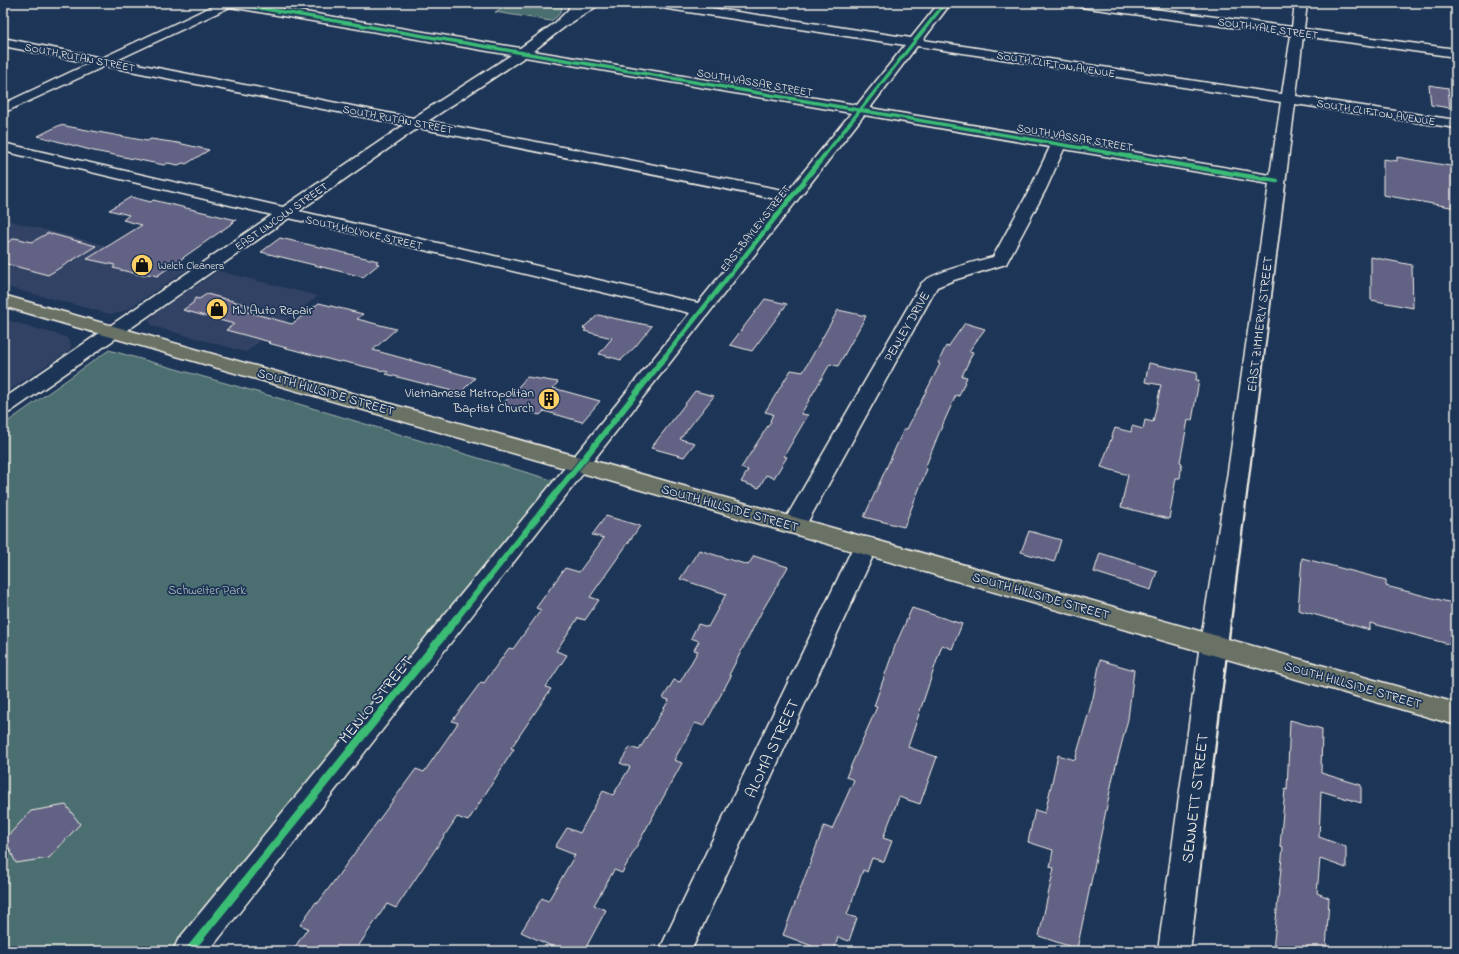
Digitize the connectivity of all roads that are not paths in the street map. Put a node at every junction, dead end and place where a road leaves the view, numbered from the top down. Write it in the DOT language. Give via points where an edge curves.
graph roads {
  1 [pos="229,3"];
  2 [pos="574,3"];
  3 [pos="596,3"];
  4 [pos="655,3"];
  5 [pos="945,3"];
  6 [pos="1080,3"];
  7 [pos="1301,3"];
  8 [pos="559,26"];
  9 [pos="1297,32"];
  10 [pos="3,42"];
  11 [pos="914,42"];
  12 [pos="522,53"];
  13 [pos="1456,53"];
  14 [pos="103,62"];
  15 [pos="1289,99"];
  16 [pos="3,109"];
  17 [pos="861,110"];
  18 [pos="416,123"];
  19 [pos="1456,124"];
  20 [pos="1059,144"];
  21 [pos="3,147"];
  22 [pos="1277,181"];
  23 [pos="792,197"];
  24 [pos="285,213"];
  25 [pos="3,300"];
  26 [pos="703,310"];
  27 [pos="115,331"];
  28 [pos="3,408"];
  29 [pos="580,464"];
  30 [pos="794,525"];
  31 [pos="866,545"];
  32 [pos="1213,644"];
  33 [pos="1456,714"];
  34 [pos="189,951"];
  35 [pos="675,951"];
  36 [pos="1174,951"];
  1 -- 12 [label="street, SOUTH VASSAR STREET"];
  1 -- 14 [label="street"];
  2 -- 8 [label="street, EAST LINCOLN STREET" via="575,10"];
  3 -- 8 [label="street, EAST LINCOLN STREET"];
  4 -- 11 [label="street, SOUTH CLIFTON AVENUE"];
  5 -- 11 [label="street, EAST BAYLEY STREET"];
  6 -- 9 [label="street, SOUTH YALE STREET"];
  7 -- 9 [label="street, EAST ZIMMERLY STREET"];
  8 -- 12 [label="street, EAST LINCOLN STREET"];
  9 -- 13 [label="street, SOUTH YALE STREET"];
  9 -- 15 [label="street, EAST ZIMMERLY STREET"];
  10 -- 14 [label="street, SOUTH RUTAN STREET"];
  11 -- 15 [label="street, SOUTH CLIFTON AVENUE"];
  11 -- 17 [label="street, EAST BAYLEY STREET"];
  12 -- 17 [label="street, SOUTH VASSAR STREET"];
  12 -- 18 [label="street, EAST LINCOLN STREET"];
  14 -- 16 [label="street"];
  14 -- 18 [label="street, SOUTH RUTAN STREET"];
  15 -- 19 [label="street, SOUTH CLIFTON AVENUE"];
  15 -- 22 [label="street, EAST ZIMMERLY STREET"];
  17 -- 20 [label="street, SOUTH VASSAR STREET"];
  17 -- 23 [label="street, EAST BAYLEY STREET"];
  18 -- 23 [label="street, SOUTH RUTAN STREET"];
  18 -- 24 [label="street, EAST LINCOLN STREET"];
  20 -- 22 [label="street, SOUTH VASSAR STREET"];
  20 -- 30 [label="street, PENLEY DRIVE" via="1000,260 930,284"];
  21 -- 24 [label="street, SOUTH HOLYOKE STREET"];
  22 -- 32 [label="street, EAST ZIMMERLY STREET" via="1238,478"];
  23 -- 26 [label="street, EAST BAYLEY STREET"];
  24 -- 26 [label="street, SOUTH HOLYOKE STREET"];
  24 -- 27 [label="street, EAST LINCOLN STREET"];
  25 -- 27 [label="main road, SOUTH HILLSIDE STREET"];
  26 -- 29 [label="street, EAST BAYLEY STREET"];
  27 -- 28 [label="street, EAST LINCOLN STREET"];
  27 -- 29 [label="main road, SOUTH HILLSIDE STREET"];
  29 -- 30 [label="main road, SOUTH HILLSIDE STREET"];
  29 -- 34 [label="street, MENLO STREET"];
  30 -- 31 [label="main road, SOUTH HILLSIDE STREET"];
  31 -- 32 [label="main road, SOUTH HILLSIDE STREET"];
  31 -- 35 [label="street, ALOMA STREET"];
  32 -- 33 [label="main road, SOUTH HILLSIDE STREET"];
  32 -- 36 [label="street, SENNETT STREET"];
}
